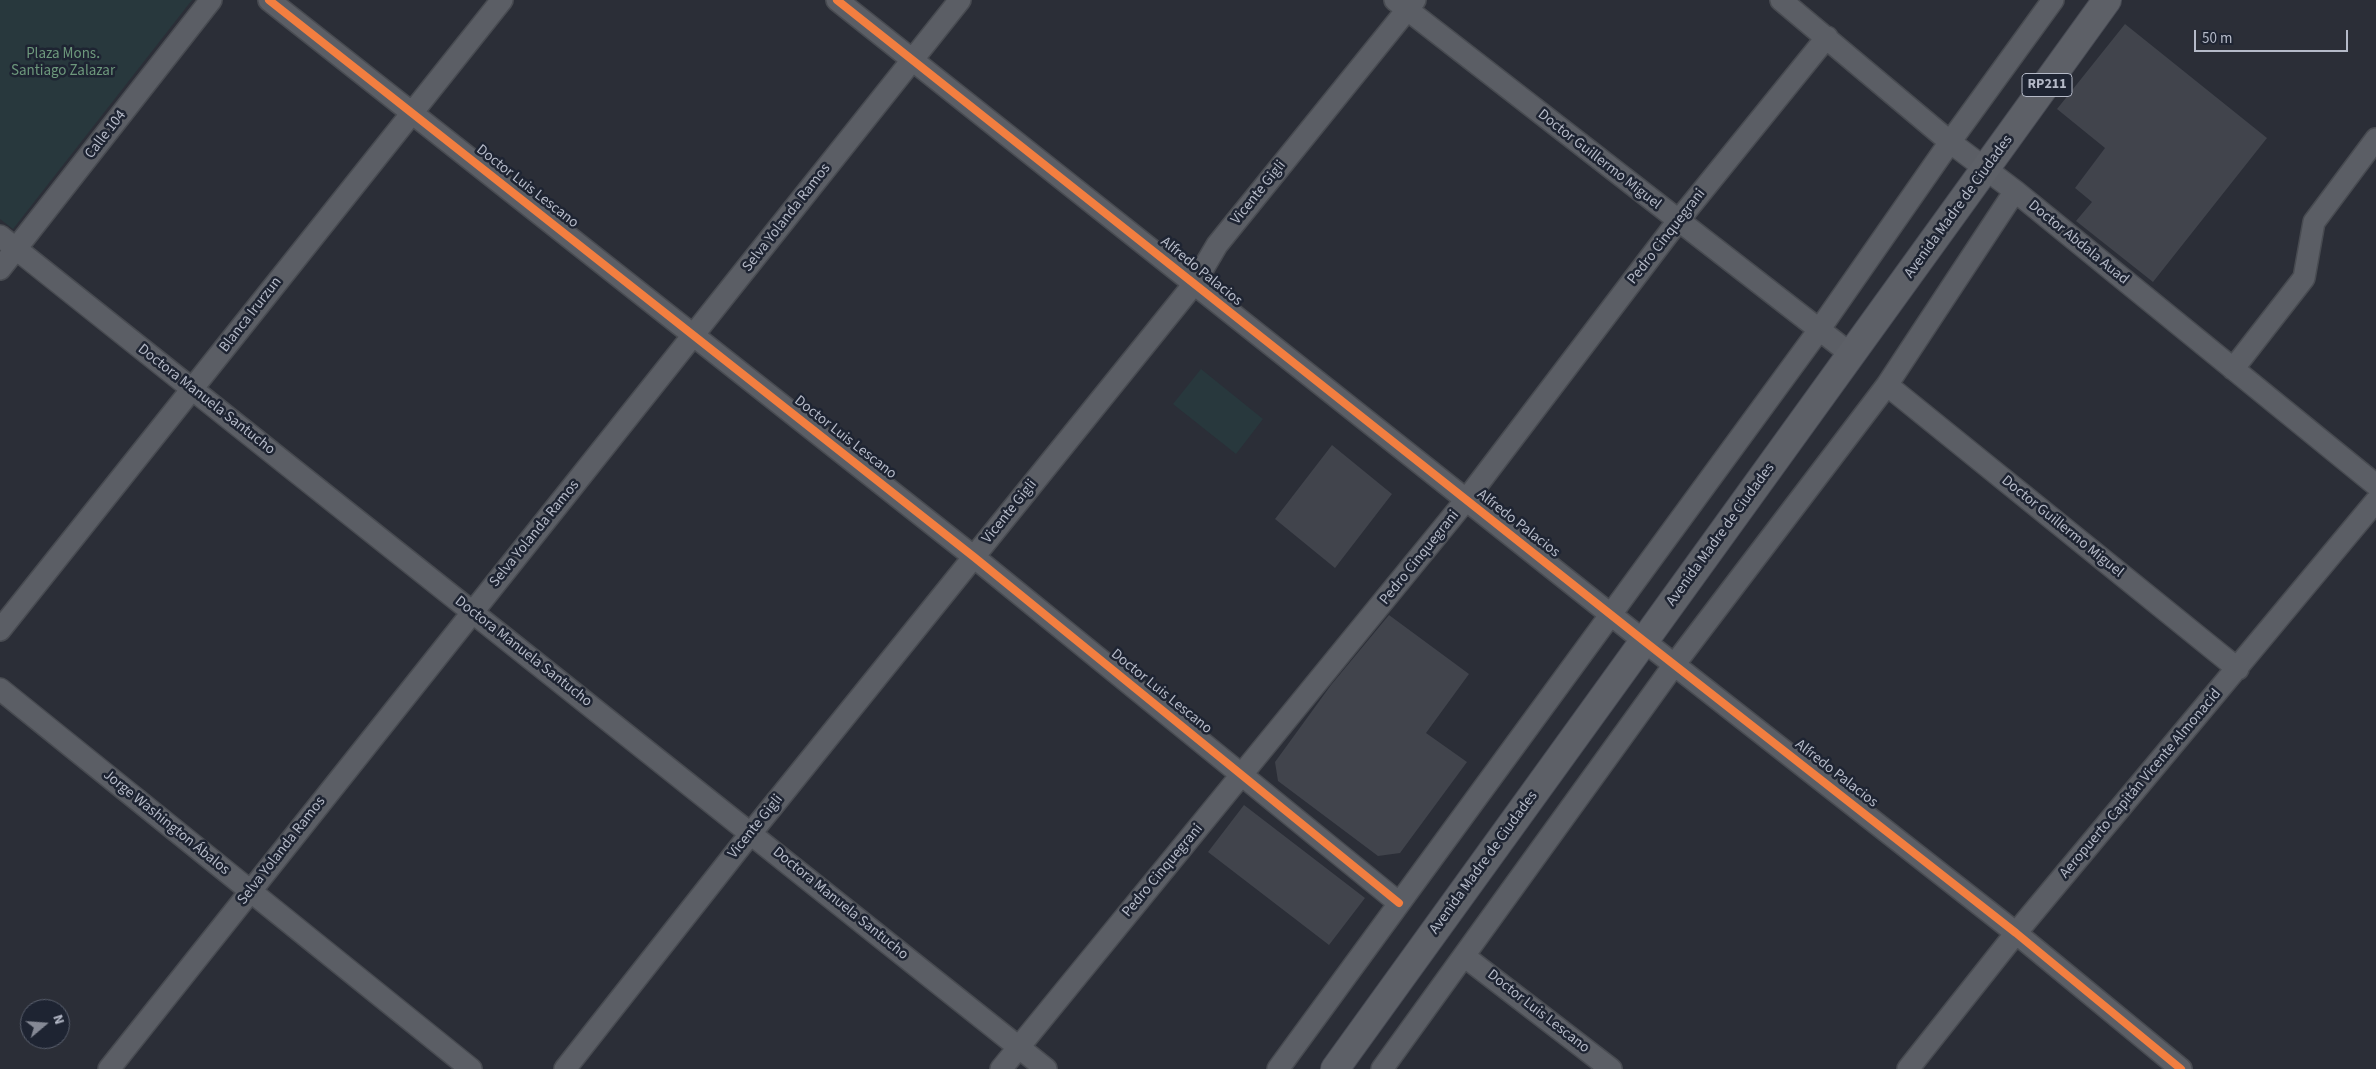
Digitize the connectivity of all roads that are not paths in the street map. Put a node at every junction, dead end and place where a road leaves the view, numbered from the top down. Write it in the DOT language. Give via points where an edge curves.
graph roads {
  1 [pos="212,0"];
  2 [pos="269,0"];
  3 [pos="502,0"];
  4 [pos="837,0"];
  5 [pos="960,0"];
  6 [pos="1781,0"];
  7 [pos="2053,0"];
  8 [pos="2107,0"];
  9 [pos="1406,3"];
  10 [pos="1827,37"];
  11 [pos="912,60"];
  12 [pos="411,113"];
  13 [pos="2376,139"];
  14 [pos="1950,142"];
  15 [pos="1987,169"];
  16 [pos="2015,191"];
  17 [pos="1678,221"];
  18 [pos="8,242"];
  19 [pos="0,269"];
  20 [pos="1194,284"];
  21 [pos="1818,330"];
  22 [pos="693,336"];
  23 [pos="1852,355"];
  24 [pos="2233,369"];
  25 [pos="1887,385"];
  26 [pos="192,389"];
  27 [pos="2376,485"];
  28 [pos="1466,500"];
  29 [pos="2376,501"];
  30 [pos="974,557"];
  31 [pos="473,612"];
  32 [pos="1611,615"];
  33 [pos="0,630"];
  34 [pos="1644,641"];
  35 [pos="1674,665"];
  36 [pos="2238,669"];
  37 [pos="0,690"];
  38 [pos="1242,776"];
  39 [pos="751,833"];
  40 [pos="251,891"];
  41 [pos="1399,903"];
  42 [pos="2016,933"];
  43 [pos="1464,956"];
  44 [pos="1018,1047"];
  45 [pos="109,1069"];
  46 [pos="471,1069"];
  47 [pos="565,1069"];
  48 [pos="1001,1069"];
  49 [pos="1046,1069"];
  50 [pos="1278,1069"];
  51 [pos="1335,1069"];
  52 [pos="1382,1069"];
  53 [pos="1611,1069"];
  54 [pos="1908,1069"];
  55 [pos="2181,1069"];
  1 -- 18 [label="street, Calle 104"];
  2 -- 12 [label="street, Doctor Luis Lescano"];
  3 -- 12 [label="street, Blanca Irurzun"];
  4 -- 11 [label="street, Alfredo Palacios"];
  5 -- 11 [label="street, Selva Yolanda Ramos"];
  6 -- 10 [label="street, Doctor Abdala Auad"];
  7 -- 14 [label="street"];
  8 -- 15 [label="main road, Avenida Madre de Ciudades / RP211"];
  9 -- 17 [label="street, Doctor Guillermo Miguel"];
  9 -- 20 [label="street, Vicente Gigli" via="1217,245"];
  10 -- 14 [label="street, Doctor Abdala Auad"];
  10 -- 17 [label="street, Pedro Cinquegrani"];
  11 -- 20 [label="street, Alfredo Palacios"];
  11 -- 22 [label="street, Selva Yolanda Ramos"];
  12 -- 22 [label="street, Doctor Luis Lescano"];
  12 -- 26 [label="street, Blanca Irurzun"];
  13 -- 24 [label="street" via="2314,222 2304,278"];
  14 -- 15 [label="street, Doctor Abdala Auad"];
  14 -- 21 [label="street"];
  15 -- 16 [label="street, Doctor Abdala Auad"];
  15 -- 23 [label="main road, Avenida Madre de Ciudades / RP211"];
  16 -- 24 [label="street, Doctor Abdala Auad"];
  16 -- 25 [label="street"];
  17 -- 21 [label="street, Doctor Guillermo Miguel"];
  17 -- 28 [label="street, Pedro Cinquegrani"];
  18 -- 19 [label="street, Calle 104"];
  18 -- 26 [label="street, Doctora Manuela Santucho"];
  20 -- 28 [label="street, Alfredo Palacios"];
  20 -- 30 [label="street, Vicente Gigli"];
  21 -- 23 [label="street, Doctor Guillermo Miguel"];
  21 -- 32 [label="street"];
  22 -- 30 [label="street, Doctor Luis Lescano"];
  22 -- 31 [label="street, Selva Yolanda Ramos"];
  23 -- 34 [label="main road, Avenida Madre de Ciudades / RP211"];
  24 -- 27 [label="street, Doctor Abdala Auad"];
  25 -- 35 [label="street"];
  25 -- 36 [label="street, Doctor Guillermo Miguel"];
  26 -- 31 [label="street, Doctora Manuela Santucho"];
  26 -- 33 [label="street, Blanca Irurzun"];
  28 -- 32 [label="street, Alfredo Palacios"];
  28 -- 38 [label="street, Pedro Cinquegrani"];
  29 -- 36 [label="street, Aeropuerto Capitán Vicente Almonacid"];
  30 -- 38 [label="street, Doctor Luis Lescano"];
  30 -- 39 [label="street, Vicente Gigli"];
  31 -- 39 [label="street, Doctora Manuela Santucho"];
  31 -- 40 [label="street, Selva Yolanda Ramos"];
  32 -- 34 [label="street, Alfredo Palacios"];
  32 -- 41 [label="street"];
  34 -- 35 [label="street, Alfredo Palacios"];
  34 -- 51 [label="main road, Avenida Madre de Ciudades / RP211"];
  35 -- 42 [label="street, Alfredo Palacios"];
  35 -- 43 [label="street"];
  36 -- 42 [label="street, Aeropuerto Capitán Vicente Almonacid"];
  37 -- 40 [label="street, Jorge Washington Ábalos"];
  38 -- 41 [label="street, Doctor Luis Lescano"];
  38 -- 44 [label="street, Pedro Cinquegrani"];
  39 -- 44 [label="street, Doctora Manuela Santucho"];
  39 -- 47 [label="street, Vicente Gigli"];
  40 -- 45 [label="street, Selva Yolanda Ramos"];
  40 -- 46 [label="street, Jorge Washington Ábalos"];
  41 -- 50 [label="street"];
  42 -- 54 [label="street, Aeropuerto Capitán Vicente Almonacid"];
  42 -- 55 [label="street, Alfredo Palacios"];
  43 -- 52 [label="street"];
  43 -- 53 [label="street, Doctor Luis Lescano"];
  44 -- 48 [label="street, Pedro Cinquegrani"];
  44 -- 49 [label="street, Doctora Manuela Santucho"];
}
